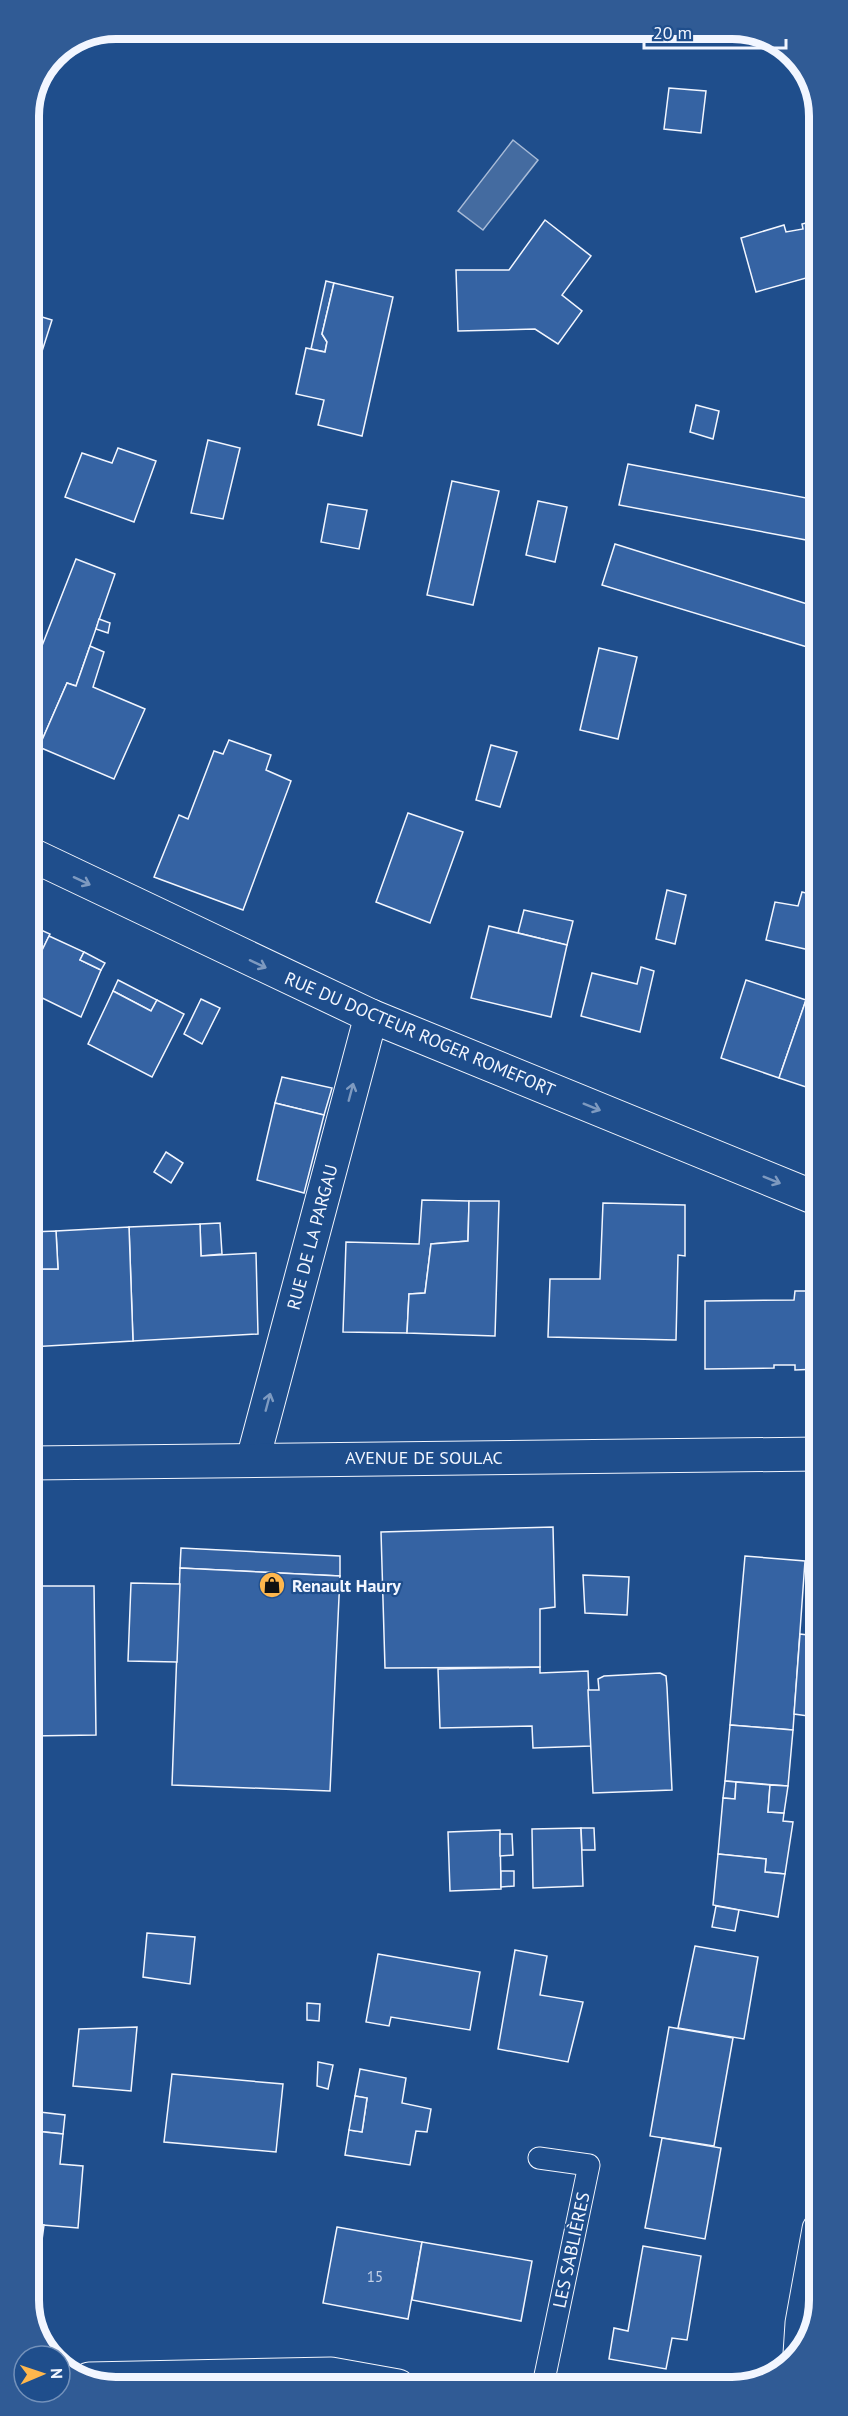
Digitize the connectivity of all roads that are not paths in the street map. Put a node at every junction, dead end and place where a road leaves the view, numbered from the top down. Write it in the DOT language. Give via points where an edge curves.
graph roads {
  1 [pos="39,859"];
  2 [pos="371,1016"];
  3 [pos="809,1195"];
  4 [pos="809,1454"];
  5 [pos="253,1459"];
  6 [pos="39,1463"];
  7 [pos="539,2158"];
  8 [pos="809,2284"];
  9 [pos="801,2334"];
  10 [pos="186,2377"];
  11 [pos="348,2377"];
  12 [pos="545,2377"];
  1 -- 2 [label="street, RUE DU DOCTEUR ROGER ROMEFORT, one-way"];
  2 -- 3 [label="street, RUE DU DOCTEUR ROGER ROMEFORT, one-way"];
  5 -- 2 [label="street, RUE DE LA PARGAU, one-way"];
  4 -- 5 [label="street, AVENUE DE SOULAC"];
  5 -- 6 [label="street, AVENUE DE SOULAC"];
  7 -- 12 [label="lane, LES SABLIÈRES" via="589,2165"];
  8 -- 9 [label="street"];
  10 -- 11 [label="street"];
}
